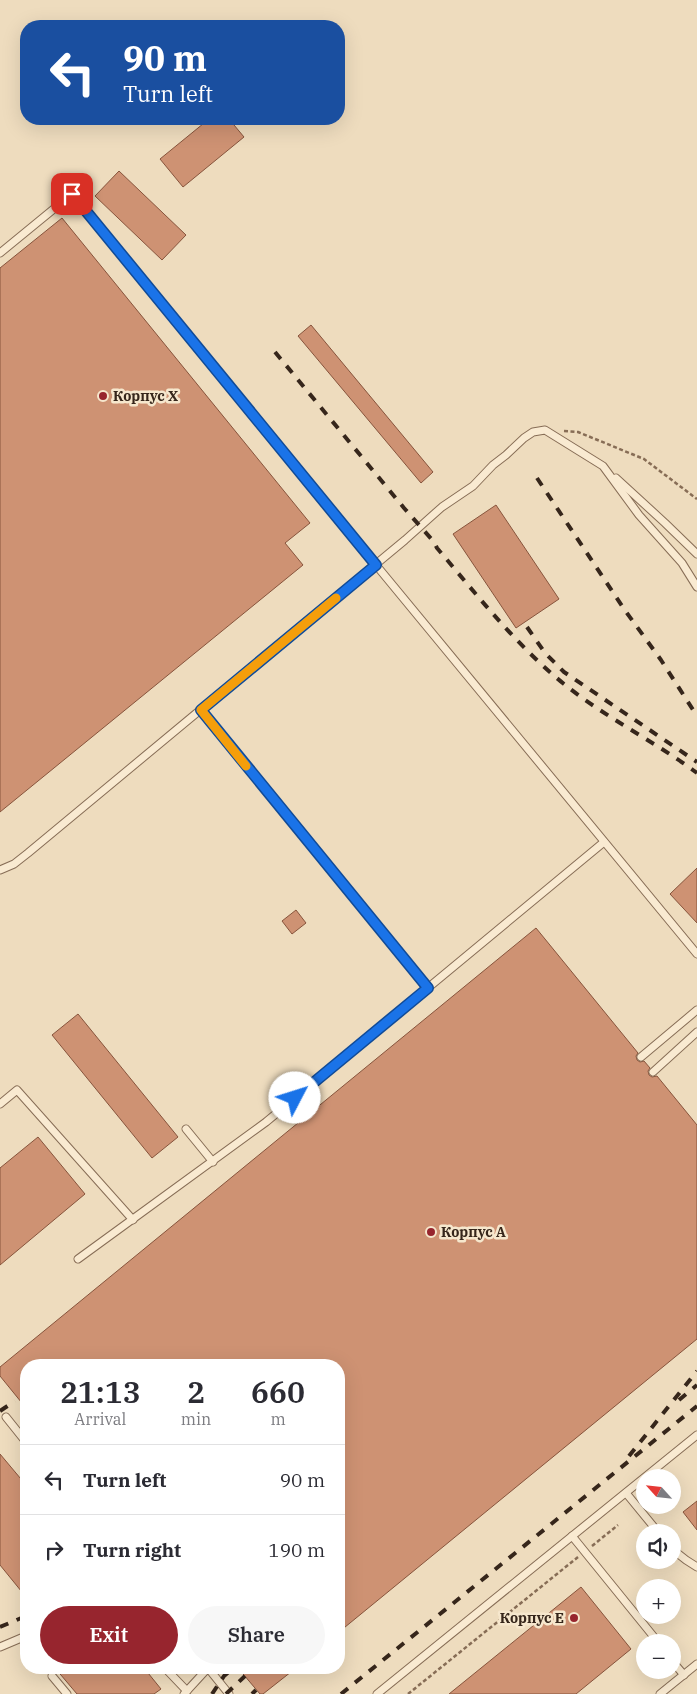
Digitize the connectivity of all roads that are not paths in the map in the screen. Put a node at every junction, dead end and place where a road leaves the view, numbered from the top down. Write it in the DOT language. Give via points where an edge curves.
graph roads {
  1 [pos="0,253"];
  2 [pos="602,466"];
  3 [pos="697,554"];
  4 [pos="376,565"];
  5 [pos="697,587"];
  6 [pos="201,710"];
  7 [pos="604,842"];
  8 [pos="0,870"];
  9 [pos="697,954"];
  10 [pos="428,988"];
  11 [pos="697,1010"];
  12 [pos="697,1032"];
  13 [pos="641,1057"];
  14 [pos="653,1072"];
  15 [pos="0,1104"];
  16 [pos="186,1129"];
  17 [pos="213,1162"];
  18 [pos="133,1220"];
  19 [pos="78,1259"];
  20 [pos="6,1416"];
  21 [pos="20,1434"];
  22 [pos="697,1435"];
  23 [pos="626,1493"];
  24 [pos="651,1524"];
  25 [pos="572,1536"];
  26 [pos="681,1556"];
  27 [pos="697,1567"];
  28 [pos="652,1634"];
  29 [pos="20,1639"];
  30 [pos="0,1647"];
  31 [pos="697,1664"];
  32 [pos="681,1672"];
  33 [pos="170,1674"];
  34 [pos="202,1674"];
  35 [pos="213,1674"];
  36 [pos="684,1675"];
  37 [pos="52,1676"];
  38 [pos="185,1693"];
  39 [pos="67,1694"];
  40 [pos="229,1694"];
  41 [pos="377,1694"];
  42 [pos="660,1694"];
  1 -- 4 [label="lane" via="72,194"];
  2 -- 3 [label="lane"];
  2 -- 4 [label="lane" via="545,430 533,432"];
  2 -- 5 [label="lane" via="682,563"];
  4 -- 6 [label="lane"];
  4 -- 7 [label="lane"];
  6 -- 8 [label="lane" via="28,854"];
  6 -- 10 [label="lane"];
  7 -- 9 [label="lane"];
  7 -- 10 [label="lane"];
  10 -- 17 [label="lane"];
  11 -- 13 [label="lane"];
  12 -- 14 [label="lane"];
  15 -- 18 [label="lane" via="17,1090"];
  16 -- 17 [label="lane"];
  17 -- 18 [label="lane"];
  18 -- 19 [label="lane"];
  20 -- 21 [label="lane"];
  22 -- 23 [label="lane"];
  23 -- 24 [label="lane"];
  23 -- 25 [label="lane"];
  25 -- 28 [label="lane"];
  25 -- 41 [label="lane"];
  26 -- 27 [label="lane"];
  29 -- 30 [label="lane"];
  31 -- 36 [label="lane"];
  32 -- 36 [label="lane"];
  33 -- 38 [label="lane"];
  34 -- 38 [label="lane"];
  35 -- 40 [label="lane"];
  36 -- 42 [label="lane"];
  37 -- 39 [label="lane"];
}
